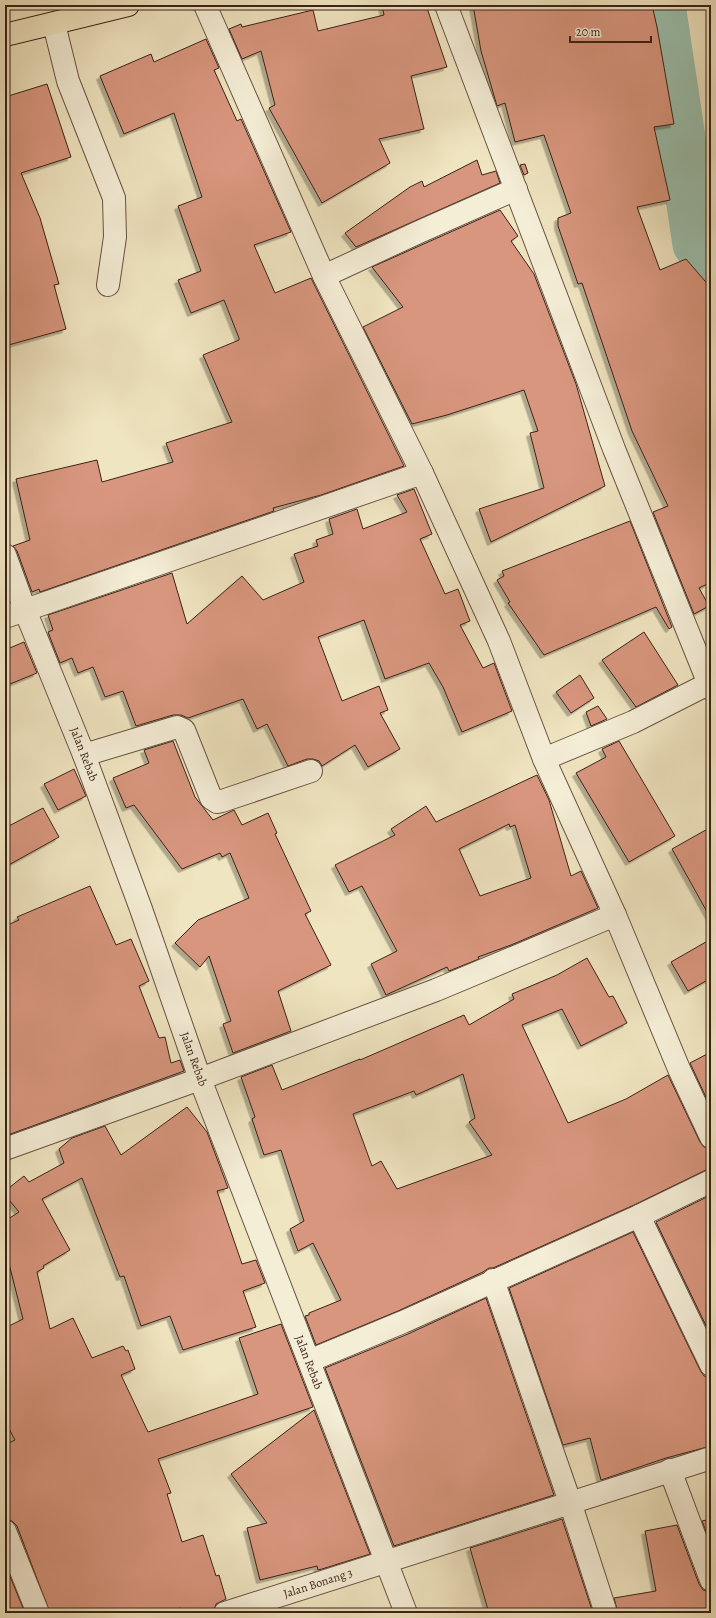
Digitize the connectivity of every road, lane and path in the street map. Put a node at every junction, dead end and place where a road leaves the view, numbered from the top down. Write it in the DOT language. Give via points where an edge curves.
graph roads {
  1 [pos="128,5"];
  2 [pos="205,5"];
  3 [pos="446,5"];
  4 [pos="89,9"];
  5 [pos="54,24"];
  6 [pos="5,36"];
  7 [pos="516,190"];
  8 [pos="324,276"];
  9 [pos="108,285"];
  10 [pos="422,473"];
  11 [pos="5,555"];
  12 [pos="15,614"];
  13 [pos="710,687"];
  14 [pos="84,755"];
  15 [pos="544,759"];
  16 [pos="311,771"];
  17 [pos="615,915"];
  18 [pos="200,1080"];
  19 [pos="711,1137"];
  20 [pos="5,1149"];
  21 [pos="711,1181"];
  22 [pos="639,1216"];
  23 [pos="493,1280"];
  24 [pos="308,1361"];
  25 [pos="711,1365"];
  26 [pos="711,1458"];
  27 [pos="670,1470"];
  28 [pos="570,1502"];
  29 [pos="5,1531"];
  30 [pos="388,1561"];
  31 [pos="711,1580"];
  32 [pos="38,1613"];
  33 [pos="225,1613"];
  34 [pos="406,1613"];
  35 [pos="606,1613"];
  1 -- 4 [label="main road"];
  2 -- 8 [label="street"];
  3 -- 7 [label="street"];
  4 -- 5 [label="main road"];
  5 -- 6 [label="main road"];
  5 -- 9 [label="street" via="68,81 114,198 115,237"];
  7 -- 8 [label="street"];
  7 -- 13 [label="street" via="614,449"];
  8 -- 10 [label="street"];
  10 -- 12 [label="street"];
  10 -- 15 [label="street" via="499,641"];
  11 -- 12 [label="street, Jalan Rebab"];
  12 -- 14 [label="street, Jalan Rebab"];
  13 -- 15 [label="street"];
  14 -- 16 [label="street" via="177,727 184,730 211,798 217,802"];
  14 -- 18 [label="street, Jalan Rebab"];
  15 -- 17 [label="street"];
  17 -- 18 [label="street" via="436,990"];
  17 -- 19 [label="street"];
  18 -- 20 [label="street"];
  18 -- 24 [label="street, Jalan Rebab"];
  21 -- 22 [label="street"];
  22 -- 23 [label="street"];
  22 -- 25 [label="street"];
  23 -- 24 [label="street" via="403,1322"];
  23 -- 28 [label="street"];
  24 -- 30 [label="street, Jalan Rebab"];
  26 -- 27 [label="street, Jalan Bonang 3"];
  27 -- 28 [label="street, Jalan Bonang 3"];
  27 -- 31 [label="street"];
  28 -- 30 [label="street, Jalan Bonang 3"];
  28 -- 35 [label="street"];
  29 -- 32 [label="street"];
  30 -- 33 [label="street, Jalan Bonang 3"];
  30 -- 34 [label="street, Jalan Rebab"];
}
